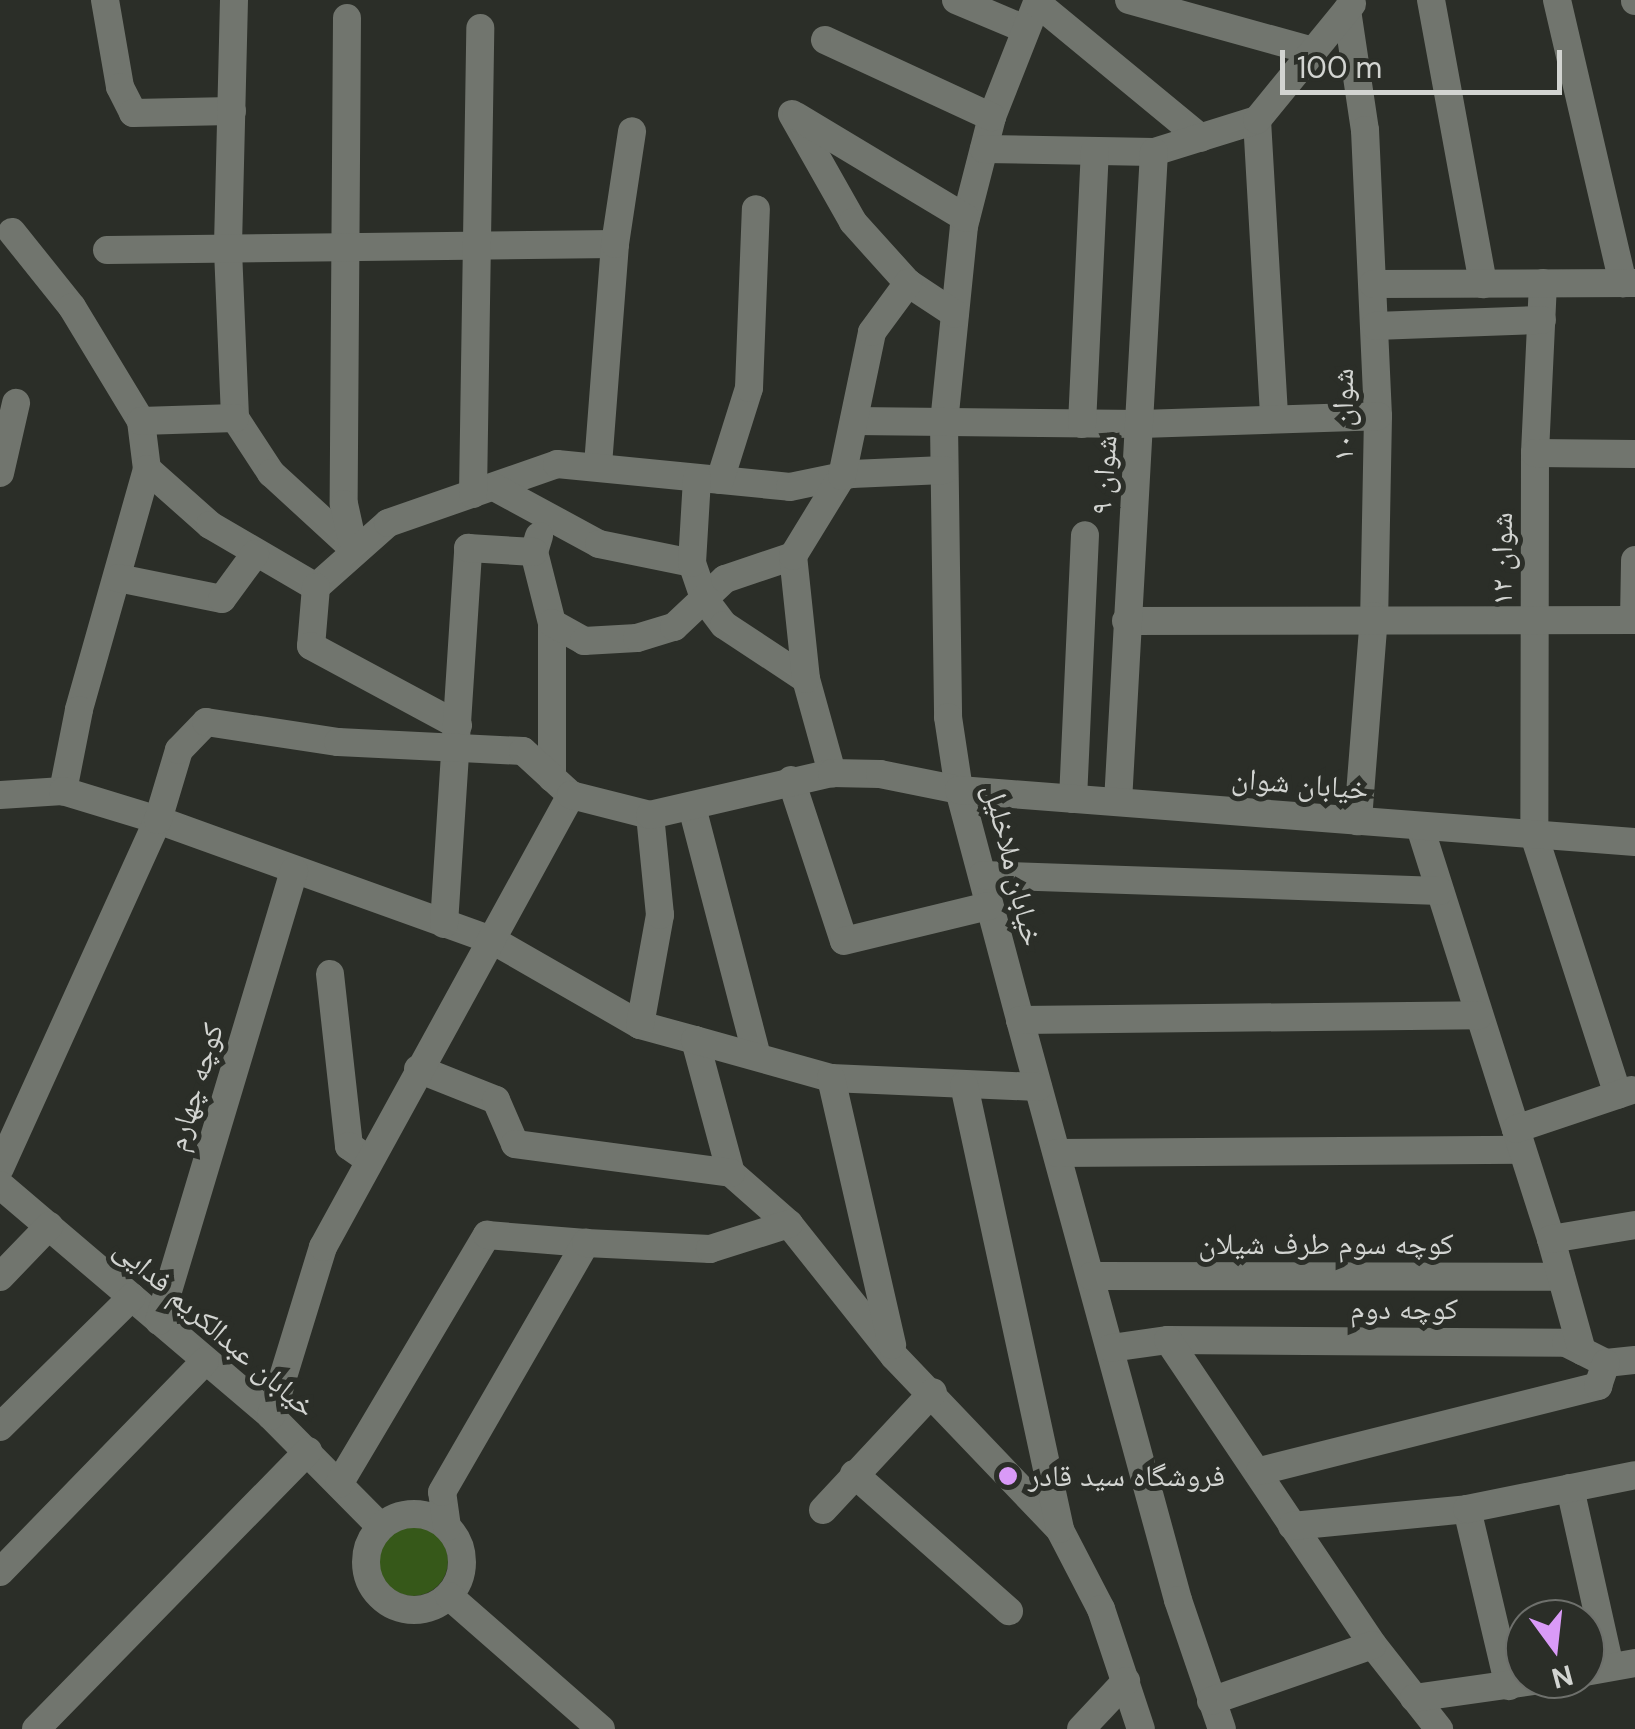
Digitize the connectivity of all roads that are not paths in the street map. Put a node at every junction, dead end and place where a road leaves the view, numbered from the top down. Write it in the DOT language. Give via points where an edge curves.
graph roads {
  1 [pos="105,0"];
  2 [pos="234,0"];
  3 [pos="956,0"];
  4 [pos="1130,0"];
  5 [pos="1431,0"];
  6 [pos="1557,0"];
  7 [pos="1037,1"];
  8 [pos="1351,5"];
  9 [pos="347,18"];
  10 [pos="480,28"];
  11 [pos="1025,29"];
  12 [pos="825,40"];
  13 [pos="1313,52"];
  14 [pos="232,112"];
  15 [pos="992,117"];
  16 [pos="1257,120"];
  17 [pos="632,131"];
  18 [pos="1201,138"];
  19 [pos="984,149"];
  20 [pos="1095,151"];
  21 [pos="1154,152"];
  22 [pos="756,209"];
  23 [pos="966,218"];
  24 [pos="12,232"];
  25 [pos="615,244"];
  26 [pos="476,246"];
  27 [pos="342,248"];
  28 [pos="107,250"];
  29 [pos="228,250"];
  30 [pos="908,283"];
  31 [pos="1543,283"];
  32 [pos="1629,283"];
  33 [pos="1373,284"];
  34 [pos="1484,284"];
  35 [pos="955,314"];
  36 [pos="1542,320"];
  37 [pos="1374,326"];
  38 [pos="16,403"];
  39 [pos="1378,416"];
  40 [pos="235,418"];
  41 [pos="1274,419"];
  42 [pos="854,421"];
  43 [pos="141,422"];
  44 [pos="944,424"];
  45 [pos="1082,424"];
  46 [pos="1141,424"];
  47 [pos="1534,453"];
  48 [pos="1635,454"];
  49 [pos="598,465"];
  50 [pos="147,468"];
  51 [pos="944,470"];
  52 [pos="0,473"];
  53 [pos="842,476"];
  54 [pos="708,479"];
  55 [pos="483,490"];
  56 [pos="546,516"];
  57 [pos="1085,536"];
  58 [pos="354,549"];
  59 [pos="534,552"];
  60 [pos="255,554"];
  61 [pos="793,556"];
  62 [pos="1635,560"];
  63 [pos="692,563"];
  64 [pos="118,578"];
  65 [pos="316,587"];
  66 [pos="705,600"];
  67 [pos="1374,616"];
  68 [pos="1634,620"];
  69 [pos="1126,621"];
  70 [pos="1534,622"];
  71 [pos="552,623"];
  72 [pos="806,679"];
  73 [pos="458,737"];
  74 [pos="832,773"];
  75 [pos="791,780"];
  76 [pos="562,786"];
  77 [pos="959,790"];
  78 [pos="63,791"];
  79 [pos="0,795"];
  80 [pos="1074,798"];
  81 [pos="1118,802"];
  82 [pos="692,807"];
  83 [pos="650,815"];
  84 [pos="158,820"];
  85 [pos="1358,821"];
  86 [pos="1420,826"];
  87 [pos="1534,835"];
  88 [pos="1635,842"];
  89 [pos="294,871"];
  90 [pos="983,875"];
  91 [pos="1440,890"];
  92 [pos="989,906"];
  93 [pos="444,924"];
  94 [pos="494,941"];
  95 [pos="330,974"];
  96 [pos="1480,1015"];
  97 [pos="1020,1020"];
  98 [pos="640,1025"];
  99 [pos="695,1040"];
  100 [pos="756,1052"];
  101 [pos="418,1069"];
  102 [pos="831,1078"];
  103 [pos="964,1085"];
  104 [pos="1038,1086"];
  105 [pos="1626,1092"];
  106 [pos="1519,1140"];
  107 [pos="1057,1153"];
  108 [pos="369,1160"];
  109 [pos="0,1168"];
  110 [pos="732,1173"];
  111 [pos="0,1185"];
  112 [pos="789,1224"];
  113 [pos="1635,1225"];
  114 [pos="48,1226"];
  115 [pos="1551,1239"];
  116 [pos="586,1243"];
  117 [pos="1091,1276"];
  118 [pos="0,1277"];
  119 [pos="1561,1277"];
  120 [pos="132,1298"];
  121 [pos="159,1321"];
  122 [pos="1168,1340"];
  123 [pos="1111,1348"];
  124 [pos="894,1356"];
  125 [pos="1594,1357"];
  126 [pos="205,1360"];
  127 [pos="1635,1360"];
  128 [pos="932,1392"];
  129 [pos="271,1416"];
  130 [pos="0,1427"];
  131 [pos="308,1452"];
  132 [pos="1260,1472"];
  133 [pos="854,1474"];
  134 [pos="1635,1475"];
  135 [pos="339,1484"];
  136 [pos="1570,1488"];
  137 [pos="1468,1509"];
  138 [pos="823,1510"];
  139 [pos="1292,1526"];
  140 [pos="381,1527"];
  141 [pos="447,1527"];
  142 [pos="1060,1530"];
  143 [pos="0,1572"];
  144 [pos="449,1596"];
  145 [pos="1009,1610"];
  146 [pos="1373,1645"];
  147 [pos="1610,1668"];
  148 [pos="1505,1669"];
  149 [pos="1126,1681"];
  150 [pos="1505,1687"];
  151 [pos="1414,1698"];
  152 [pos="1211,1701"];
  153 [pos="36,1729"];
  154 [pos="601,1729"];
  155 [pos="1081,1729"];
  156 [pos="1141,1729"];
  157 [pos="1222,1729"];
  158 [pos="1439,1729"];
  1 -- 14 [label="street" via="120,87 133,113"];
  2 -- 14 [label="street"];
  3 -- 11 [label="street"];
  4 -- 13 [label="street"];
  5 -- 34 [label="street"];
  6 -- 32 [label="street"];
  7 -- 11 [label="street, خیابان ملاخلیل"];
  7 -- 18 [label="street"];
  8 -- 13 [label="street"];
  8 -- 33 [label="street, شوان ۱۰"];
  9 -- 27 [label="street"];
  10 -- 26 [label="street"];
  11 -- 15 [label="street, خیابان ملاخلیل"];
  12 -- 15 [label="street"];
  13 -- 16 [label="street"];
  14 -- 29 [label="street"];
  15 -- 19 [label="street, خیابان ملاخلیل"];
  16 -- 18 [label="street"];
  16 -- 41 [label="street"];
  17 -- 25 [label="street"];
  18 -- 21 [label="street"];
  19 -- 20 [label="street"];
  19 -- 23 [label="street, خیابان ملاخلیل"];
  20 -- 21 [label="street"];
  20 -- 45 [label="street"];
  21 -- 46 [label="street, شوان ۹"];
  22 -- 54 [label="street" via="749,388"];
  23 -- 30 [label="street" via="792,114 853,222"];
  23 -- 35 [label="street, خیابان ملاخلیل"];
  24 -- 43 [label="street" via="72,307"];
  25 -- 26 [label="street"];
  25 -- 49 [label="street"];
  26 -- 27 [label="street"];
  26 -- 55 [label="street"];
  27 -- 29 [label="street"];
  27 -- 58 [label="street" via="344,504"];
  28 -- 29 [label="street"];
  29 -- 40 [label="street"];
  30 -- 35 [label="street"];
  30 -- 42 [label="street" via="872,332"];
  31 -- 32 [label="street"];
  31 -- 34 [label="street"];
  31 -- 36 [label="street, شوان ۱۲"];
  33 -- 34 [label="street"];
  33 -- 37 [label="street, شوان ۱۰"];
  35 -- 44 [label="street, خیابان ملاخلیل"];
  36 -- 37 [label="street"];
  36 -- 47 [label="street, شوان ۱۲"];
  37 -- 39 [label="street, شوان ۱۰"];
  38 -- 52 [label="street"];
  39 -- 41 [label="street"];
  39 -- 67 [label="street, شوان ۱۰"];
  40 -- 43 [label="street"];
  40 -- 58 [label="street" via="271,473"];
  41 -- 46 [label="street"];
  42 -- 44 [label="street"];
  42 -- 53 [label="street"];
  43 -- 50 [label="street"];
  44 -- 45 [label="street"];
  44 -- 51 [label="street, خیابان ملاخلیل"];
  45 -- 46 [label="street"];
  46 -- 69 [label="street, شوان ۹"];
  47 -- 48 [label="street"];
  47 -- 70 [label="street, شوان ۱۲"];
  49 -- 54 [label="street"];
  49 -- 55 [label="street" via="557,464"];
  50 -- 60 [label="street"];
  50 -- 64 [label="street"];
  51 -- 53 [label="street"];
  51 -- 77 [label="street, خیابان ملاخلیل" via="948,717"];
  53 -- 54 [label="street" via="790,487"];
  53 -- 61 [label="street"];
  54 -- 63 [label="street"];
  55 -- 56 [label="street"];
  55 -- 58 [label="street" via="388,523"];
  56 -- 59 [label="street"];
  56 -- 63 [label="street" via="599,544"];
  57 -- 80 [label="street"];
  58 -- 65 [label="street"];
  59 -- 71 [label="street"];
  59 -- 73 [label="street" via="468,548"];
  60 -- 64 [label="street" via="222,599"];
  60 -- 65 [label="street"];
  61 -- 66 [label="street" via="725,578"];
  61 -- 72 [label="street"];
  62 -- 68 [label="street"];
  63 -- 66 [label="street"];
  64 -- 78 [label="street"];
  65 -- 73 [label="street" via="311,646"];
  66 -- 71 [label="street" via="674,627 637,638 584,641"];
  66 -- 72 [label="street" via="724,625"];
  67 -- 69 [label="street"];
  67 -- 70 [label="street"];
  67 -- 85 [label="street, شوان ۱۰"];
  68 -- 70 [label="street"];
  69 -- 81 [label="street, شوان ۹"];
  70 -- 87 [label="street, شوان ۱۲"];
  71 -- 76 [label="street"];
  72 -- 74 [label="street"];
  73 -- 76 [label="street" via="523,752"];
  73 -- 84 [label="street" via="338,742 206,722 179,750"];
  73 -- 93 [label="street"];
  74 -- 75 [label="street, خیابان شوان"];
  74 -- 77 [label="street, خیابان شوان" via="880,774"];
  75 -- 82 [label="street, خیابان شوان"];
  75 -- 92 [label="street" via="844,941"];
  76 -- 83 [label="street"];
  76 -- 94 [label="street"];
  77 -- 80 [label="street, خیابان شوان"];
  77 -- 90 [label="street, خیابان ملاخلیل"];
  78 -- 79 [label="street"];
  78 -- 84 [label="street"];
  80 -- 81 [label="street, خیابان شوان"];
  81 -- 85 [label="street, خیابان شوان"];
  82 -- 83 [label="street, خیابان شوان"];
  82 -- 100 [label="street"];
  83 -- 98 [label="street" via="660,915"];
  84 -- 89 [label="street"];
  84 -- 109 [label="street"];
  85 -- 86 [label="street, خیابان شوان"];
  86 -- 87 [label="street, خیابان شوان"];
  86 -- 91 [label="street"];
  87 -- 88 [label="street, خیابان شوان"];
  87 -- 105 [label="street, شوان ۱۲"];
  89 -- 93 [label="street"];
  89 -- 121 [label="street, کوچه چهارم"];
  90 -- 91 [label="street"];
  90 -- 92 [label="street, خیابان ملاخلیل"];
  91 -- 96 [label="street"];
  92 -- 97 [label="street, خیابان ملاخلیل"];
  93 -- 94 [label="street"];
  94 -- 98 [label="street"];
  94 -- 101 [label="street"];
  95 -- 108 [label="street" via="349,1146"];
  96 -- 97 [label="street"];
  96 -- 106 [label="street"];
  97 -- 104 [label="street, خیابان ملاخلیل"];
  98 -- 99 [label="street"];
  99 -- 100 [label="street"];
  99 -- 110 [label="street"];
  100 -- 102 [label="street"];
  101 -- 108 [label="street"];
  101 -- 110 [label="street" via="496,1100 515,1144"];
  102 -- 103 [label="street"];
  102 -- 124 [label="street"];
  103 -- 104 [label="street"];
  103 -- 142 [label="street"];
  104 -- 107 [label="street, خیابان ملاخلیل"];
  105 -- 106 [label="street"];
  106 -- 107 [label="street"];
  106 -- 115 [label="street"];
  107 -- 117 [label="street, خیابان ملاخلیل"];
  108 -- 129 [label="street" via="323,1248"];
  110 -- 112 [label="street"];
  111 -- 114 [label="street, خیابان عبدالکریم فدایی"];
  112 -- 116 [label="street" via="710,1248"];
  112 -- 124 [label="street"];
  113 -- 115 [label="street"];
  114 -- 118 [label="street"];
  114 -- 120 [label="street, خیابان عبدالکریم فدایی"];
  115 -- 119 [label="street"];
  116 -- 135 [label="street" via="487,1235"];
  116 -- 141 [label="street" via="442,1492"];
  117 -- 119 [label="street, کوچه سوم طرف شیلان"];
  117 -- 123 [label="street, خیابان ملاخلیل"];
  119 -- 125 [label="street"];
  120 -- 121 [label="street, خیابان عبدالکریم فدایی"];
  120 -- 130 [label="street"];
  121 -- 126 [label="street, خیابان عبدالکریم فدایی"];
  122 -- 123 [label="street, کوچه دوم"];
  122 -- 125 [label="street, کوچه دوم" via="1566,1343"];
  122 -- 132 [label="street"];
  123 -- 152 [label="street, خیابان ملاخلیل"];
  124 -- 128 [label="street"];
  125 -- 127 [label="street, کوچه دوم"];
  125 -- 132 [label="street" via="1598,1386"];
  126 -- 129 [label="street, خیابان عبدالکریم فدایی"];
  126 -- 143 [label="street"];
  128 -- 133 [label="street"];
  128 -- 142 [label="street"];
  129 -- 131 [label="street, خیابان عبدالکریم فدایی"];
  131 -- 135 [label="street, خیابان عبدالکریم فدایی"];
  131 -- 153 [label="street"];
  132 -- 139 [label="street"];
  133 -- 138 [label="street"];
  133 -- 145 [label="street"];
  134 -- 136 [label="street"];
  135 -- 140 [label="street, خیابان عبدالکریم فدایی"];
  136 -- 137 [label="street"];
  136 -- 147 [label="street"];
  137 -- 139 [label="street"];
  137 -- 148 [label="street"];
  139 -- 146 [label="street"];
  140 -- 141 [label="street" via="417,1514"];
  140 -- 144 [label="street" via="366,1550 365,1566 379,1596 407,1610"];
  141 -- 144 [label="street" via="462,1569"];
  142 -- 149 [label="street" via="1101,1609"];
  144 -- 154 [label="street"];
  146 -- 151 [label="street"];
  146 -- 152 [label="street"];
  149 -- 155 [label="street"];
  149 -- 156 [label="street"];
  150 -- 151 [label="street"];
  151 -- 158 [label="street"];
  152 -- 157 [label="street, خیابان ملاخلیل"];
}
